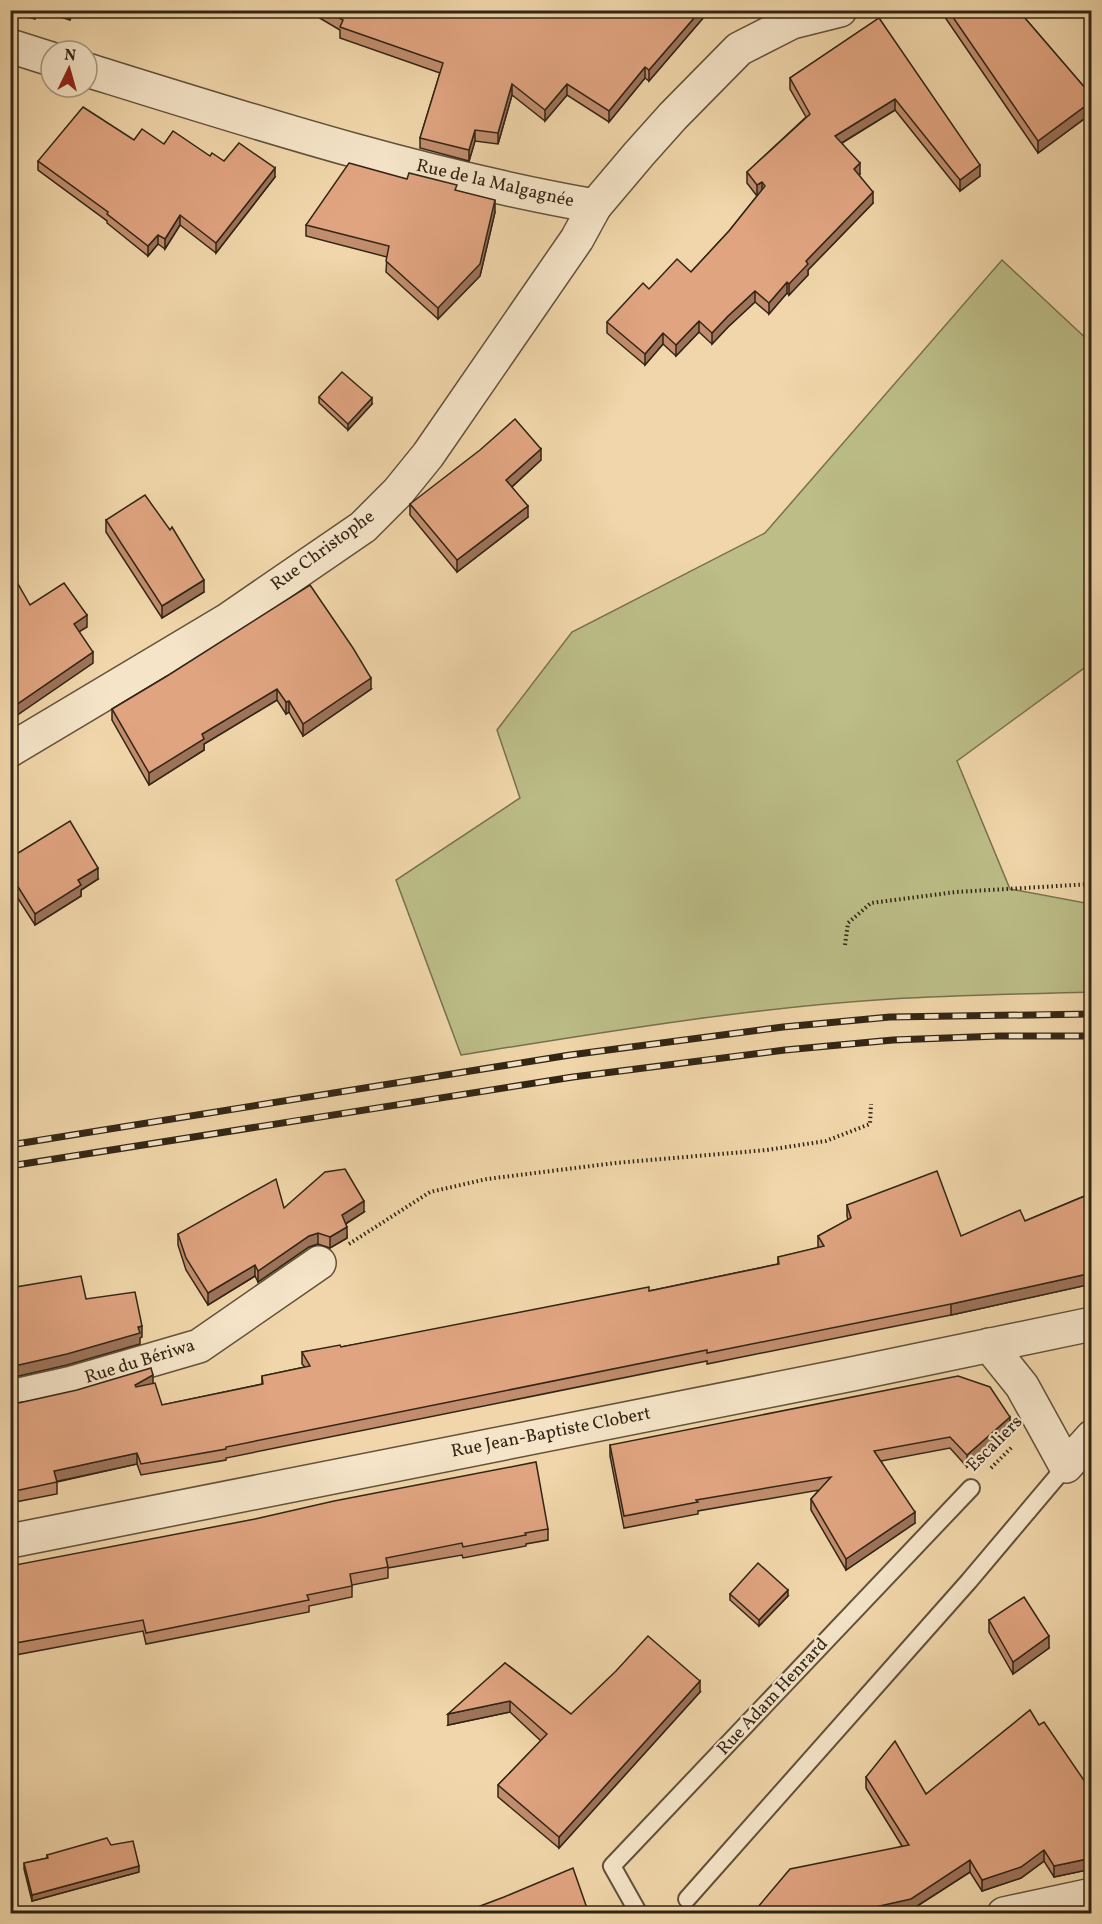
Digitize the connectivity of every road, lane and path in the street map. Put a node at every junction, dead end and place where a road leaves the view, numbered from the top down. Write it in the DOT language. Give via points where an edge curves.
graph roads {
  1 [pos="840,10"];
  2 [pos="10,46"];
  3 [pos="39,55"];
  4 [pos="99,74"];
  5 [pos="595,206"];
  6 [pos="10,750"];
  7 [pos="1092,884"];
  8 [pos="845,945"];
  9 [pos="871,1104"];
  10 [pos="319,1263"];
  11 [pos="1092,1323"];
  12 [pos="989,1345"];
  13 [pos="10,1397"];
  14 [pos="1039,1420"];
  15 [pos="1092,1437"];
  16 [pos="1066,1466"];
  17 [pos="971,1488"];
  18 [pos="10,1541"];
  19 [pos="1092,1895"];
  20 [pos="687,1899"];
  21 [pos="639,1914"];
  22 [pos="1004,1914"];
  1 -- 5 [label="street, Rue de la Malgagnée" via="792,22 739,49 673,116"];
  2 -- 3 [label="street"];
  4 -- 5 [label="street, Rue de la Malgagnée" via="244,120 376,156"];
  5 -- 6 [label="street, Rue Christophe" via="577,239 428,454 363,527 226,621"];
  7 -- 8 [label="path" via="956,892 871,903 848,923"];
  9 -- 10 [label="path" via="870,1124 826,1141 499,1177 430,1192"];
  10 -- 13 [label="street, Rue du Bériwa" via="199,1346"];
  11 -- 12 [label="street, Rue Jean-Baptiste Clobert"];
  12 -- 14 [label="street" via="1022,1386"];
  12 -- 18 [label="street, Rue Jean-Baptiste Clobert"];
  14 -- 16 [label="street"];
  14 -- 17 [label="path, Escaliers"];
  15 -- 16 [label="street"];
  16 -- 20 [label="lane"];
  17 -- 21 [label="lane, Rue Adam Henrard" via="612,1866"];
  19 -- 22 [label="street"];
}
